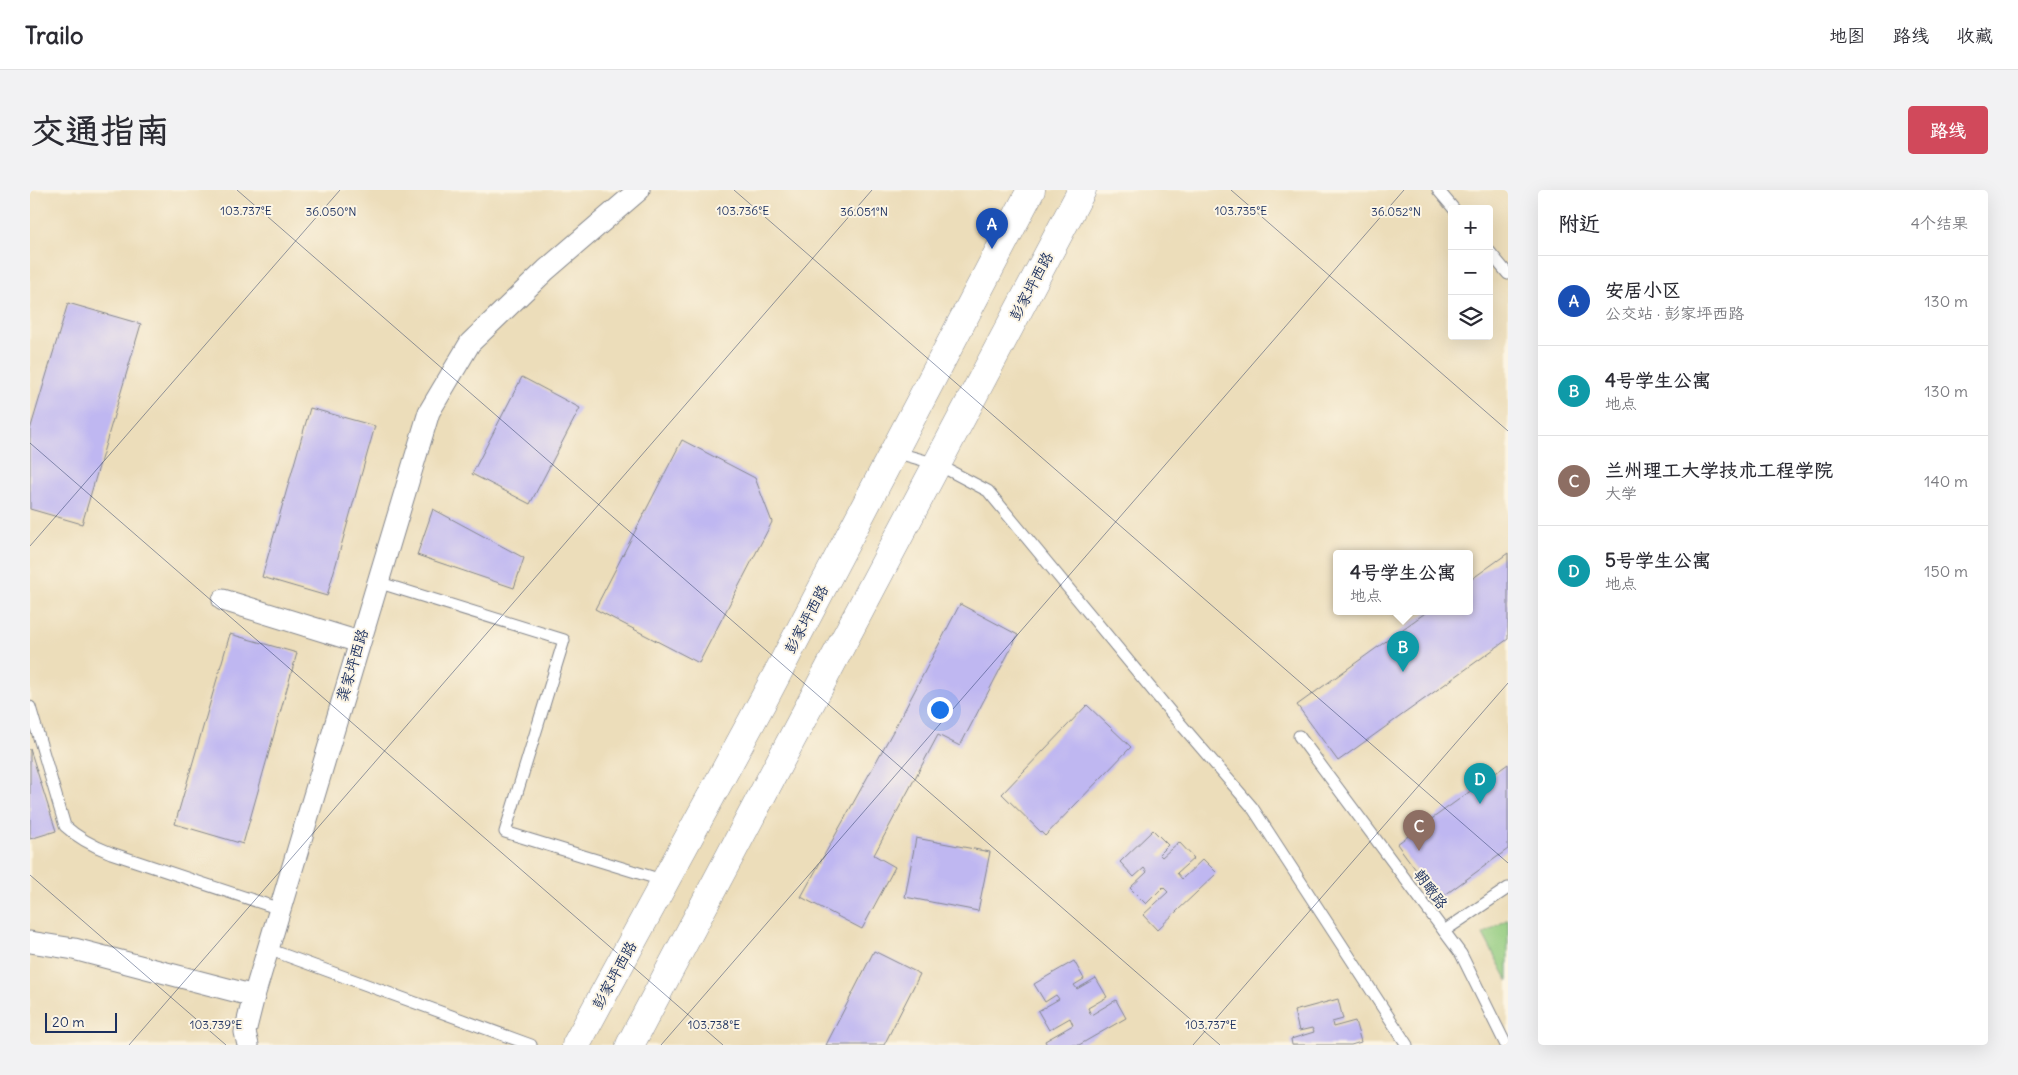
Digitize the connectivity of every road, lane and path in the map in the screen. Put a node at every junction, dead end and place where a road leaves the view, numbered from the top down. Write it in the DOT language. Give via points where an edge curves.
graph roads {
  1 [pos="639,190"];
  2 [pos="1031,190"];
  3 [pos="1082,190"];
  4 [pos="1438,190"];
  5 [pos="1451,205"];
  6 [pos="1493,256"];
  7 [pos="1508,274"];
  8 [pos="893,452"];
  9 [pos="937,464"];
  10 [pos="377,582"];
  11 [pos="222,600"];
  12 [pos="359,642"];
  13 [pos="30,707"];
  14 [pos="1299,736"];
  15 [pos="665,881"];
  16 [pos="1508,888"];
  17 [pos="280,909"];
  18 [pos="1444,931"];
  19 [pos="30,942"];
  20 [pos="268,949"];
  21 [pos="254,996"];
  22 [pos="248,1045"];
  23 [pos="531,1045"];
  24 [pos="576,1045"];
  25 [pos="630,1045"];
  26 [pos="1407,1045"];
  27 [pos="1506,1045"];
  1 -- 10 [label="street, 龚家坪西路" via="546,270 470,343 428,412"];
  2 -- 8 [label="main road, 彭家坪西路"];
  3 -- 9 [label="main road, 彭家坪西路"];
  4 -- 5 [label="lane"];
  6 -- 7 [label="lane"];
  8 -- 9 [label="lane"];
  8 -- 15 [label="main road, 彭家坪西路"];
  9 -- 25 [label="main road, 彭家坪西路"];
  9 -- 26 [label="lane" via="988,492 1252,807"];
  10 -- 12 [label="street, 龚家坪西路"];
  10 -- 15 [label="lane" via="564,640 505,832"];
  11 -- 12 [label="street"];
  12 -- 17 [label="street, 龚家坪西路"];
  13 -- 17 [label="lane" via="65,826 76,836 111,853"];
  14 -- 18 [label="lane, 朝瞰路"];
  15 -- 24 [label="main road, 彭家坪西路"];
  16 -- 18 [label="lane"];
  17 -- 20 [label="street, 龚家坪西路"];
  18 -- 27 [label="lane, 朝瞰路" via="1461,954"];
  19 -- 21 [label="street" via="74,949"];
  20 -- 21 [label="street, 龚家坪西路"];
  20 -- 23 [label="lane"];
  21 -- 22 [label="street, 龚家坪西路" via="245,1032"];
}
